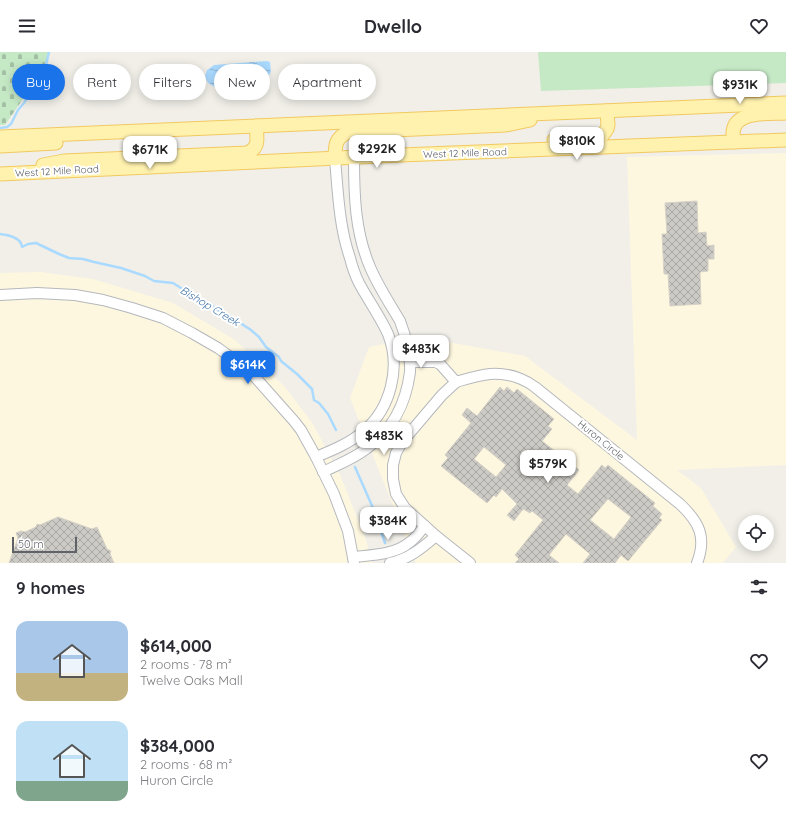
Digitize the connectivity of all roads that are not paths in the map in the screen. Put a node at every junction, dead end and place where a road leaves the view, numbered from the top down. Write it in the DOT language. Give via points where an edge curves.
graph roads {
  1 [pos="786,103"];
  2 [pos="607,111"];
  3 [pos="565,112"];
  4 [pos="786,113"];
  5 [pos="256,126"];
  6 [pos="174,129"];
  7 [pos="0,137"];
  8 [pos="786,140"];
  9 [pos="734,142"];
  10 [pos="0,146"];
  11 [pos="418,155"];
  12 [pos="354,158"];
  13 [pos="335,159"];
  14 [pos="0,174"];
  15 [pos="0,295"];
  16 [pos="410,362"];
  17 [pos="456,382"];
  18 [pos="316,457"];
  19 [pos="323,472"];
  20 [pos="425,526"];
  21 [pos="436,536"];
  22 [pos="353,560"];
  23 [pos="390,563"];
  24 [pos="470,563"];
  25 [pos="698,563"];
  1 -- 2 [label="main road"];
  2 -- 3 [label="main road"];
  2 -- 11 [label="main road" via="607,130 598,138 451,145"];
  3 -- 5 [label="main road"];
  3 -- 13 [label="main road" via="506,125 349,132 338,140"];
  4 -- 9 [label="main road" via="742,118 734,129"];
  5 -- 6 [label="main road"];
  5 -- 14 [label="main road" via="256,146 247,153 64,161"];
  6 -- 7 [label="main road"];
  6 -- 10 [label="main road" via="155,138"];
  8 -- 9 [label="main road, West 12 Mile Road"];
  9 -- 11 [label="main road, West 12 Mile Road"];
  11 -- 12 [label="main road, West 12 Mile Road"];
  12 -- 13 [label="main road, West 12 Mile Road"];
  12 -- 16 [label="street" via="355,199 361,241 375,278 400,321"];
  13 -- 14 [label="main road, West 12 Mile Road"];
  13 -- 18 [label="street" via="346,246 359,282 390,339 393,370 389,394 382,410 371,424 355,438"];
  15 -- 18 [label="street" via="75,295 103,300 163,318 218,348 256,377 301,430"];
  16 -- 17 [label="street" via="440,364"];
  16 -- 19 [label="street" via="404,399 385,432 366,450"];
  17 -- 20 [label="street, Huron Circle" via="402,442 393,465 396,494 405,508"];
  17 -- 25 [label="street, Huron Circle" via="484,374 501,373 522,379 536,387 690,513 701,537"];
  18 -- 19 [label="street"];
  19 -- 22 [label="street" via="348,531"];
  20 -- 21 [label="street, Huron Circle"];
  20 -- 22 [label="street" via="410,543 401,548"];
  21 -- 23 [label="street" via="410,557"];
  21 -- 24 [label="street, Huron Circle"];
}
